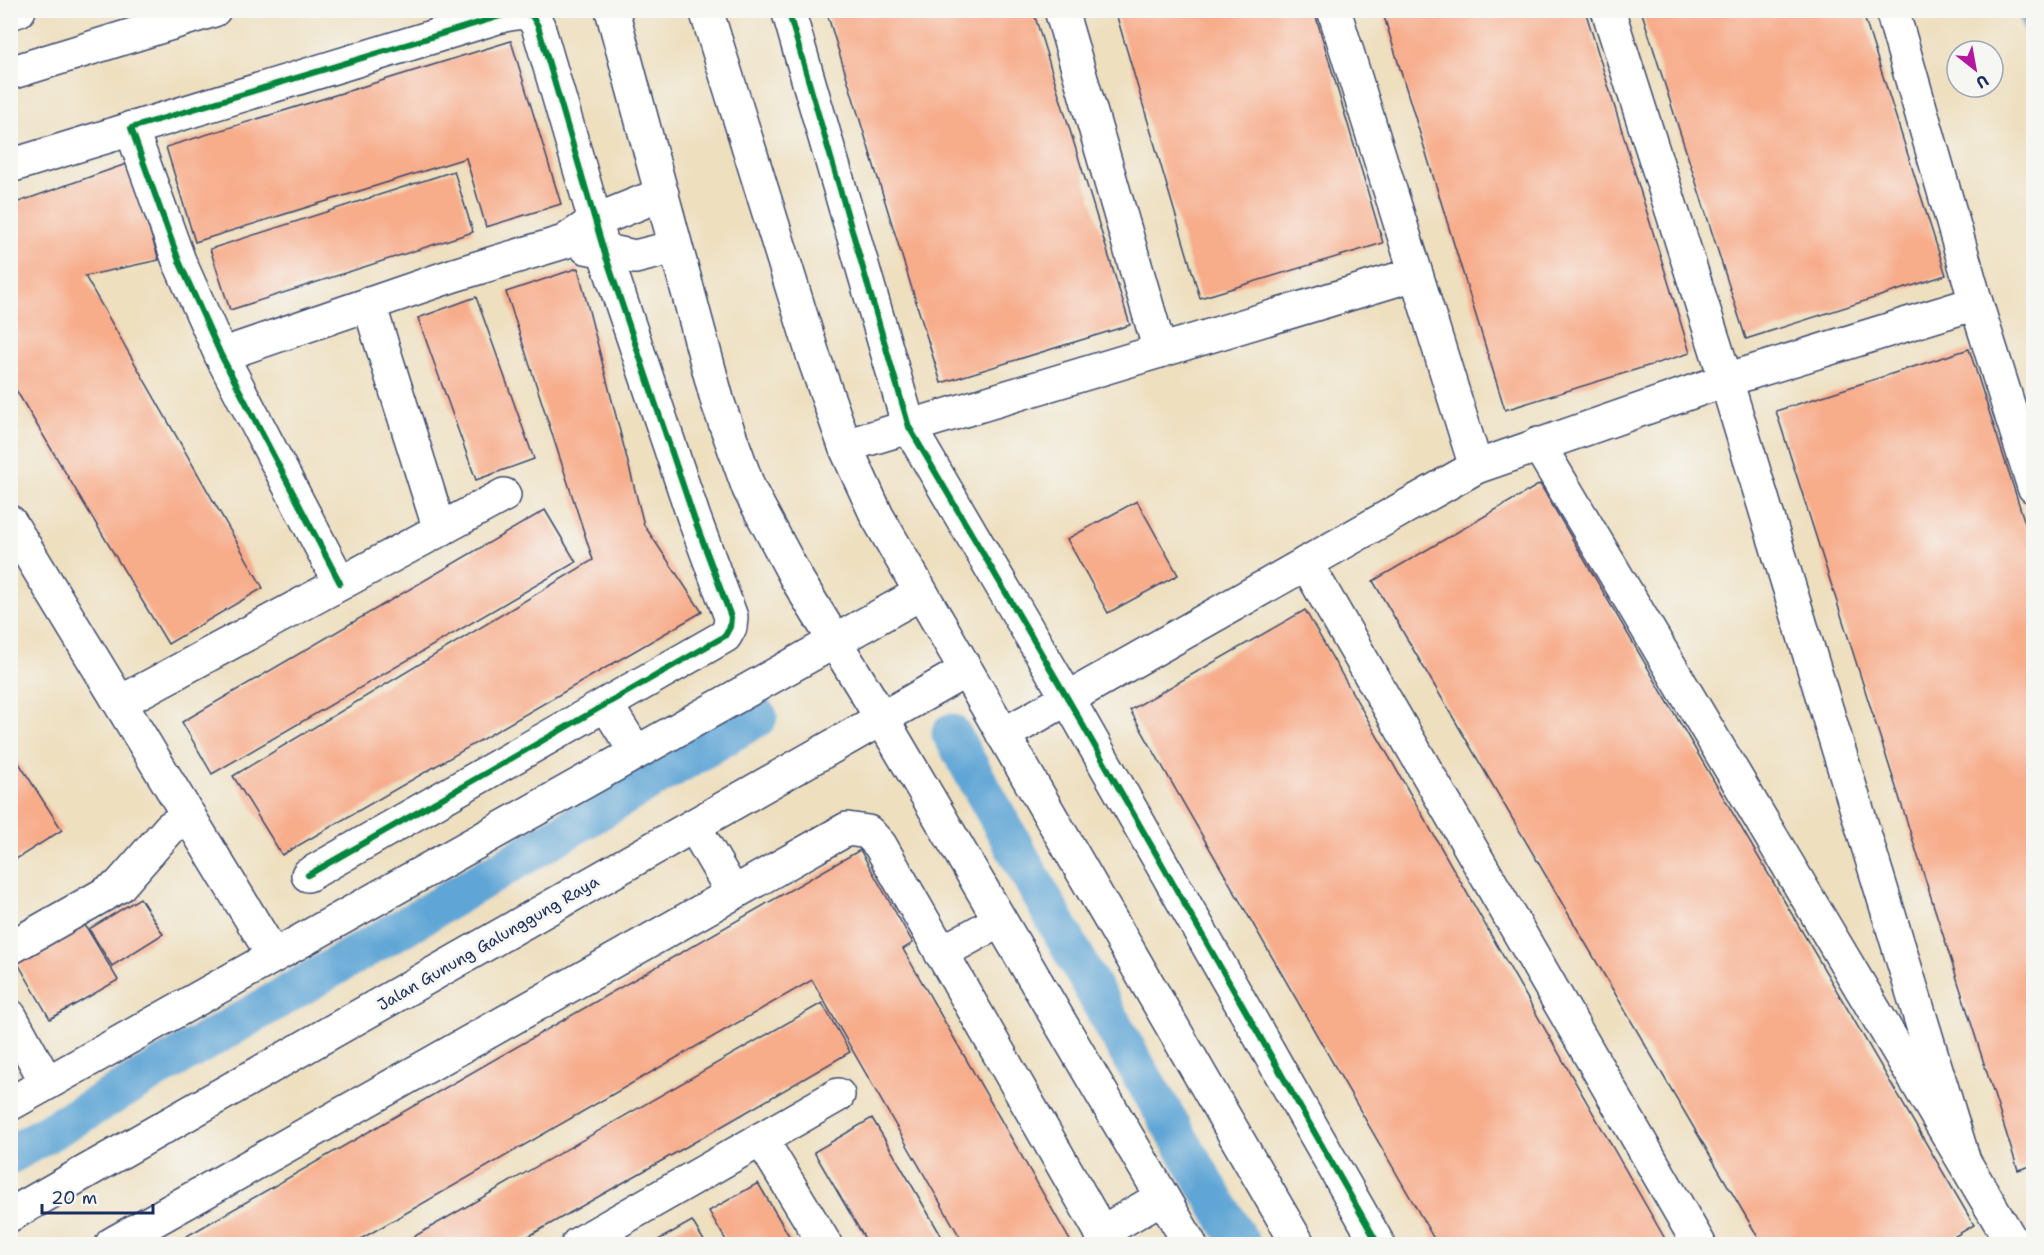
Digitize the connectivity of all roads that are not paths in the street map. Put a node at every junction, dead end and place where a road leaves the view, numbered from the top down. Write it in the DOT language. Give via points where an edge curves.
graph roads {
  1 [pos="18,10"];
  2 [pos="612,10"];
  3 [pos="706,10"];
  4 [pos="788,10"];
  5 [pos="1061,10"];
  6 [pos="1334,10"];
  7 [pos="1608,10"];
  8 [pos="1892,10"];
  9 [pos="200,12"];
  10 [pos="10,13"];
  11 [pos="10,73"];
  12 [pos="131,128"];
  13 [pos="10,166"];
  14 [pos="662,194"];
  15 [pos="599,236"];
  16 [pos="675,247"];
  17 [pos="1415,274"];
  18 [pos="1976,303"];
  19 [pos="369,304"];
  20 [pos="1160,351"];
  21 [pos="221,355"];
  22 [pos="1726,380"];
  23 [pos="909,427"];
  24 [pos="1538,444"];
  25 [pos="844,446"];
  26 [pos="1476,467"];
  27 [pos="2034,487"];
  28 [pos="504,495"];
  29 [pos="10,522"];
  30 [pos="440,530"];
  31 [pos="10,558"];
  32 [pos="1306,563"];
  33 [pos="340,583"];
  34 [pos="921,593"];
  35 [pos="835,641"];
  36 [pos="965,670"];
  37 [pos="1068,699"];
  38 [pos="121,702"];
  39 [pos="606,705"];
  40 [pos="880,717"];
  41 [pos="1003,735"];
  42 [pos="636,752"];
  43 [pos="180,822"];
  44 [pos="694,826"];
  45 [pos="308,875"];
  46 [pos="733,893"];
  47 [pos="999,921"];
  48 [pos="10,948"];
  49 [pos="941,953"];
  50 [pos="273,955"];
  51 [pos="10,1016"];
  52 [pos="47,1083"];
  53 [pos="838,1095"];
  54 [pos="10,1104"];
  55 [pos="761,1139"];
  56 [pos="1964,1161"];
  57 [pos="1162,1197"];
  58 [pos="10,1215"];
  59 [pos="1104,1239"];
  60 [pos="2034,1242"];
  61 [pos="584,1243"];
  62 [pos="112,1245"];
  63 [pos="825,1245"];
  64 [pos="1190,1245"];
  65 [pos="1298,1245"];
  66 [pos="1378,1245"];
  67 [pos="1699,1245"];
  68 [pos="2013,1245"];
  69 [pos="2029,1245"];
  1 -- 10 [label="street"];
  2 -- 14 [label="street"];
  3 -- 25 [label="street"];
  4 -- 23 [label="street"];
  5 -- 20 [label="street"];
  6 -- 17 [label="street"];
  7 -- 22 [label="street"];
  8 -- 18 [label="street"];
  9 -- 11 [label="street"];
  12 -- 13 [label="street"];
  12 -- 15 [label="street" via="521,12 532,16 538,26"];
  12 -- 21 [label="street" via="179,261"];
  14 -- 15 [label="street"];
  14 -- 16 [label="street"];
  15 -- 16 [label="street" via="635,257"];
  15 -- 19 [label="street" via="564,242 454,274"];
  15 -- 39 [label="street" via="731,617 726,636"];
  16 -- 35 [label="street" via="718,403 749,489"];
  17 -- 20 [label="street"];
  17 -- 26 [label="street"];
  18 -- 22 [label="street"];
  18 -- 27 [label="street"];
  19 -- 21 [label="street"];
  19 -- 30 [label="street"];
  20 -- 23 [label="street"];
  21 -- 33 [label="street"];
  22 -- 24 [label="street"];
  22 -- 56 [label="street"];
  23 -- 25 [label="street"];
  23 -- 37 [label="street"];
  24 -- 26 [label="street"];
  24 -- 56 [label="street"];
  25 -- 34 [label="street" via="877,516"];
  26 -- 32 [label="street"];
  28 -- 30 [label="street"];
  29 -- 38 [label="street"];
  30 -- 33 [label="street"];
  31 -- 43 [label="street"];
  32 -- 37 [label="street"];
  32 -- 67 [label="street"];
  33 -- 38 [label="street"];
  34 -- 35 [label="street"];
  34 -- 36 [label="street"];
  35 -- 40 [label="street"];
  35 -- 42 [label="street"];
  36 -- 40 [label="street, Jalan Gunung Galunggung Raya"];
  36 -- 41 [label="street"];
  37 -- 41 [label="street"];
  37 -- 66 [label="street"];
  38 -- 43 [label="street"];
  39 -- 42 [label="street"];
  39 -- 45 [label="street"];
  40 -- 44 [label="street, Jalan Gunung Galunggung Raya"];
  40 -- 47 [label="street"];
  41 -- 65 [label="street"];
  42 -- 50 [label="street"];
  43 -- 48 [label="street" via="119,886"];
  43 -- 50 [label="street"];
  44 -- 46 [label="street"];
  44 -- 58 [label="street, Jalan Gunung Galunggung Raya"];
  46 -- 49 [label="street" via="847,829 868,832 880,845"];
  46 -- 62 [label="street"];
  47 -- 49 [label="street"];
  47 -- 57 [label="street"];
  49 -- 59 [label="street"];
  50 -- 52 [label="street"];
  51 -- 52 [label="street"];
  52 -- 54 [label="street"];
  53 -- 55 [label="street"];
  55 -- 61 [label="street"];
  55 -- 63 [label="street"];
  56 -- 68 [label="street"];
  57 -- 59 [label="street"];
  57 -- 64 [label="street"];
  60 -- 69 [label="street"];
}
